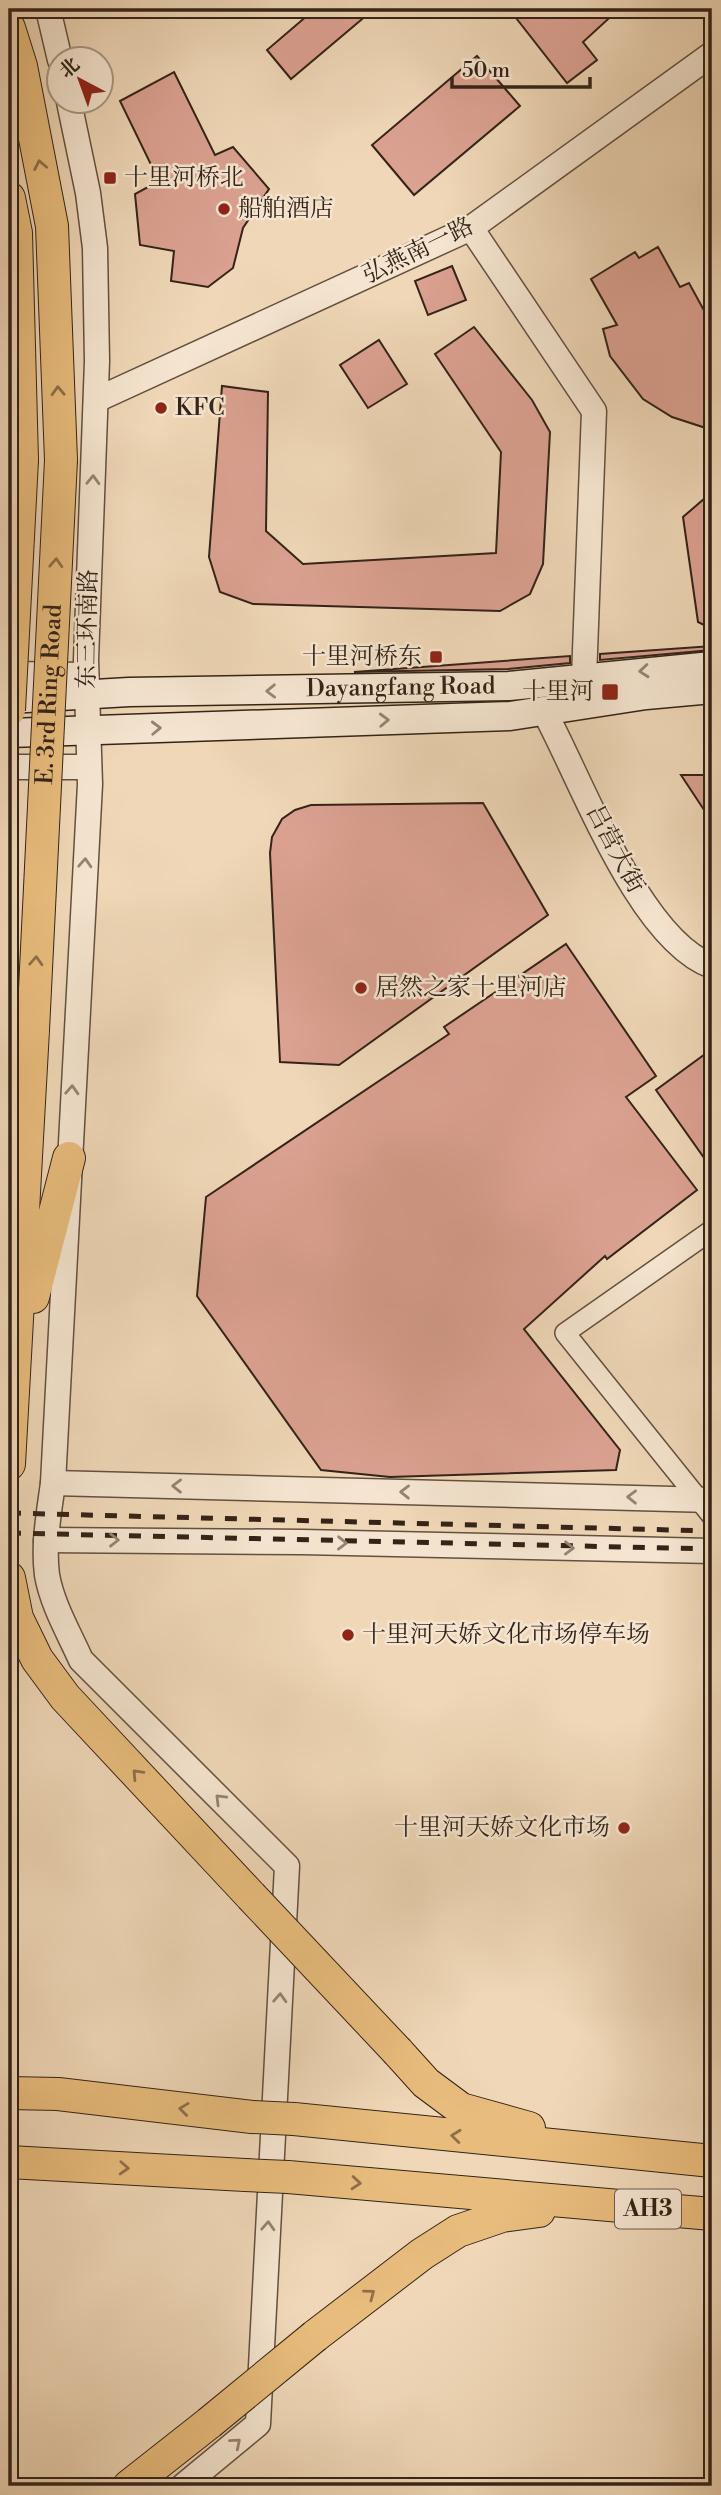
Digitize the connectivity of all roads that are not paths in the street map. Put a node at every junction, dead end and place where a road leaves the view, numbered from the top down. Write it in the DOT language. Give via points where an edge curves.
graph roads {
  1 [pos="11,9"];
  2 [pos="48,9"];
  3 [pos="9,28"];
  4 [pos="57,46"];
  5 [pos="712,54"];
  6 [pos="21,66"];
  7 [pos="72,116"];
  8 [pos="9,198"];
  9 [pos="471,228"];
  10 [pos="96,400"];
  11 [pos="712,666"];
  12 [pos="9,674"];
  13 [pos="584,678"];
  14 [pos="87,685"];
  15 [pos="712,689"];
  16 [pos="9,698"];
  17 [pos="9,710"];
  18 [pos="544,711"];
  19 [pos="88,730"];
  20 [pos="9,733"];
  21 [pos="9,767"];
  22 [pos="89,767"];
  23 [pos="712,966"];
  24 [pos="69,1158"];
  25 [pos="712,1230"];
  26 [pos="16,1366"];
  27 [pos="9,1464"];
  28 [pos="53,1483"];
  29 [pos="708,1505"];
  30 [pos="46,1540"];
  31 [pos="712,1551"];
  32 [pos="9,1578"];
  33 [pos="9,2093"];
  34 [pos="671,2158"];
  35 [pos="712,2161"];
  36 [pos="9,2162"];
  37 [pos="584,2204"];
  38 [pos="712,2214"];
  39 [pos="129,2486"];
  40 [pos="183,2486"];
  1 -- 6 [label="highway"];
  2 -- 4 [label="street"];
  3 -- 6 [label="highway, E. 3rd Ring Road"];
  5 -- 9 [label="street, 弘燕南一路"];
  26 -- 6 [label="highway, E. 3rd Ring Road, one-way, bridge" via="61,460 52,226"];
  7 -- 10 [label="street, 东三环南路" via="95,248"];
  8 -- 17 [label="highway, E. 3rd Ring Road, bridge" via="16,233 22,460"];
  9 -- 10 [label="street, 弘燕南一路"];
  9 -- 13 [label="street" via="594,411"];
  14 -- 10 [label="street, 东三环南路, one-way"];
  11 -- 13 [label="main road, Dayangfang Road, one-way"];
  12 -- 14 [label="street"];
  13 -- 14 [label="main road, Dayangfang Road, one-way" via="509,686"];
  14 -- 16 [label="main road, Dayangfang Road"];
  14 -- 19 [label="street, 东三环南路"];
  15 -- 18 [label="main road, Dayangfang Road"];
  19 -- 18 [label="main road, Dayangfang Road, one-way" via="510,716"];
  18 -- 23 [label="street, 吕营大街" via="623,871 659,925 685,952"];
  19 -- 20 [label="main road, Dayangfang Road"];
  19 -- 22 [label="street, 东三环南路"];
  21 -- 22 [label="street"];
  24 -- 22 [label="street, 东三环南路, one-way"];
  24 -- 26 [label="highway"];
  24 -- 28 [label="street, 东三环南路"];
  25 -- 29 [label="street" via="565,1333"];
  26 -- 27 [label="highway"];
  29 -- 28 [label="street, one-way"];
  28 -- 30 [label="street, 东三环南路"];
  30 -- 31 [label="street, one-way"];
  40 -- 30 [label="street, 东三环南路, one-way" via="258,2424 287,1866 81,1660 47,1576"];
  34 -- 32 [label="highway, one-way, bridge" via="513,2125 461,2109 426,2082 65,1697 37,1659 18,1618"];
  34 -- 33 [label="highway, one-way, bridge" via="58,2094"];
  34 -- 35 [label="highway, AH3"];
  36 -- 37 [label="highway, one-way, bridge" via="288,2177"];
  37 -- 38 [label="highway, AH3"];
  39 -- 37 [label="highway, one-way, bridge" via="315,2336 458,2231 502,2216"];
}
